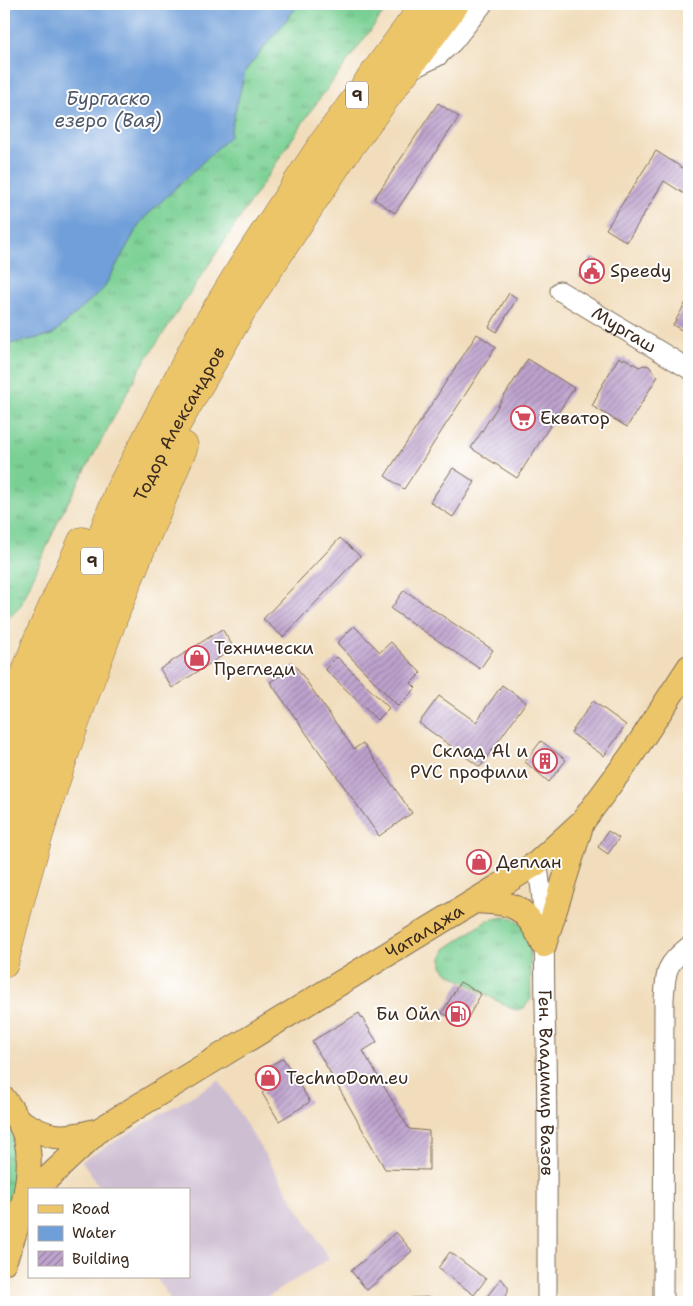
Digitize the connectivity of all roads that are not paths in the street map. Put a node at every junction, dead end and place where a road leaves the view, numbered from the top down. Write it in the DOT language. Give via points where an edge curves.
graph roads {
  1 [pos="425,4"];
  2 [pos="455,4"];
  3 [pos="483,4"];
  4 [pos="402,74"];
  5 [pos="560,291"];
  6 [pos="210,341"];
  7 [pos="689,369"];
  8 [pos="689,667"];
  9 [pos="4,733"];
  10 [pos="14,804"];
  11 [pos="583,821"];
  12 [pos="537,864"];
  13 [pos="4,893"];
  14 [pos="475,901"];
  15 [pos="544,945"];
  16 [pos="689,946"];
  17 [pos="4,964"];
  18 [pos="4,1099"];
  19 [pos="18,1120"];
  20 [pos="99,1130"];
  21 [pos="38,1188"];
  22 [pos="28,1198"];
  23 [pos="4,1262"];
  24 [pos="547,1302"];
  25 [pos="663,1302"];
  1 -- 6 [label="highway, Тодор Александров / 9" via="323,143 245,262"];
  2 -- 4 [label="highway, Тодор Александров / 9"];
  3 -- 4 [label="street" via="438,56"];
  4 -- 6 [label="highway, Тодор Александров / 9" via="244,307"];
  5 -- 7 [label="street, Мургаш"];
  6 -- 9 [label="highway" via="104,497 37,641"];
  6 -- 10 [label="highway, Тодор Александров / 9" via="119,491 65,631"];
  6 -- 17 [label="highway" via="191,428 103,646 53,790"];
  8 -- 11 [label="main road, Чаталджа" via="632,756"];
  10 -- 13 [label="highway, Тодор Александров / 9"];
  11 -- 12 [label="main road, Чаталджа"];
  11 -- 15 [label="main road"];
  12 -- 14 [label="main road, Чаталджа"];
  12 -- 15 [label="street, Ген. Владимир Вазов"];
  14 -- 15 [label="main road" via="502,902 516,907 532,920"];
  14 -- 20 [label="main road, Чаталджа"];
  15 -- 24 [label="street, Ген. Владимир Вазов"];
  16 -- 25 [label="street" via="672,960 666,976 664,1000"];
  18 -- 19 [label="main road"];
  19 -- 20 [label="main road, Чаталджа" via="54,1137 66,1138"];
  19 -- 22 [label="main road" via="26,1138"];
  20 -- 21 [label="main road, Чаталджа"];
  22 -- 23 [label="main road"];
}
